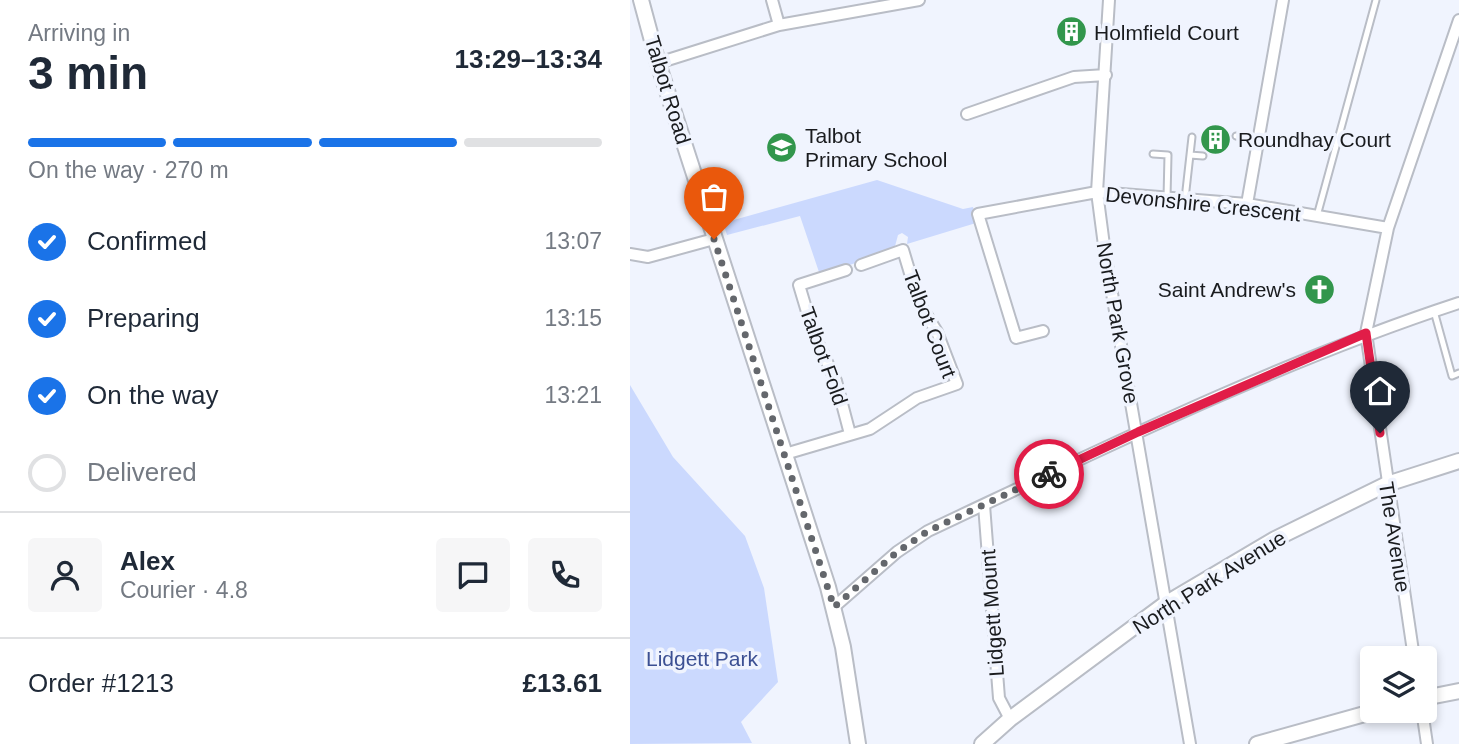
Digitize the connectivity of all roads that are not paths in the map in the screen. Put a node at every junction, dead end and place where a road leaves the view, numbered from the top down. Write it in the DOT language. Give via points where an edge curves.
graph roads {
  1 [pos="641,0"];
  2 [pos="772,0"];
  3 [pos="919,0"];
  4 [pos="1109,0"];
  5 [pos="1283,0"];
  6 [pos="1376,0"];
  7 [pos="861,5"];
  8 [pos="1459,20"];
  9 [pos="779,25"];
  10 [pos="658,62"];
  11 [pos="1106,75"];
  12 [pos="967,114"];
  13 [pos="1236,136"];
  14 [pos="1192,137"];
  15 [pos="1258,140"];
  16 [pos="1153,155"];
  17 [pos="1191,155"];
  18 [pos="1203,156"];
  19 [pos="1097,192"];
  20 [pos="1167,198"];
  21 [pos="1185,199"];
  22 [pos="1247,204"];
  23 [pos="1317,216"];
  24 [pos="1388,228"];
  25 [pos="714,239"];
  26 [pos="630,254"];
  27 [pos="861,265"];
  28 [pos="846,270"];
  29 [pos="1459,303"];
  30 [pos="1434,311"];
  31 [pos="1043,331"];
  32 [pos="1366,333"];
  33 [pos="1459,373"];
  34 [pos="1138,432"];
  35 [pos="850,434"];
  36 [pos="785,454"];
  37 [pos="1459,461"];
  38 [pos="1387,484"];
  39 [pos="984,505"];
  40 [pos="1165,604"];
  41 [pos="834,607"];
  42 [pos="1412,646"];
  43 [pos="1459,691"];
  44 [pos="1437,695"];
  45 [pos="1360,715"];
  46 [pos="1010,719"];
  47 [pos="1424,723"];
  48 [pos="858,744"];
  49 [pos="982,744"];
  50 [pos="1190,744"];
  51 [pos="1257,744"];
  52 [pos="1427,744"];
  1 -- 10 [label="street, Talbot Road"];
  2 -- 9 [label="street"];
  3 -- 7 [label="street"];
  4 -- 11 [label="street, North Park Grove"];
  5 -- 15 [label="street"];
  6 -- 23 [label="lane"];
  7 -- 9 [label="street"];
  8 -- 24 [label="street, The Avenue"];
  9 -- 10 [label="street"];
  10 -- 25 [label="street, Talbot Road"];
  11 -- 12 [label="street" via="1074,77"];
  11 -- 19 [label="street, North Park Grove"];
  13 -- 15 [label="lane"];
  14 -- 17 [label="lane"];
  15 -- 22 [label="street"];
  16 -- 20 [label="lane" via="1168,155"];
  17 -- 18 [label="lane"];
  17 -- 21 [label="lane"];
  19 -- 20 [label="street, Devonshire Crescent"];
  19 -- 31 [label="street, Devonshire Crescent" via="978,214 1016,338"];
  19 -- 34 [label="street, North Park Grove"];
  20 -- 21 [label="street, Devonshire Crescent"];
  21 -- 22 [label="street, Devonshire Crescent"];
  22 -- 23 [label="street, Devonshire Crescent" via="1271,214"];
  23 -- 24 [label="street, Devonshire Crescent"];
  24 -- 32 [label="street, The Avenue"];
  25 -- 26 [label="street" via="648,257"];
  25 -- 36 [label="street, Talbot Road"];
  27 -- 35 [label="street, Talbot Court" via="903,250 919,303 937,332 957,384 917,398 870,429"];
  28 -- 35 [label="street, Talbot Fold" via="799,285 814,335 836,381"];
  29 -- 30 [label="street"];
  30 -- 32 [label="street"];
  30 -- 33 [label="lane" via="1452,376"];
  32 -- 34 [label="street"];
  32 -- 38 [label="street, The Avenue"];
  34 -- 39 [label="street"];
  34 -- 40 [label="street, North Park Grove"];
  35 -- 36 [label="street, Talbot Court"];
  36 -- 41 [label="street, Talbot Road"];
  37 -- 38 [label="street, North Park Avenue"];
  38 -- 40 [label="street, North Park Avenue" via="1275,539"];
  38 -- 42 [label="street, The Avenue"];
  39 -- 41 [label="street" via="928,531 897,552"];
  39 -- 46 [label="street, Lidgett Mount" via="999,698"];
  40 -- 46 [label="street, North Park Avenue"];
  40 -- 50 [label="street, North Park Grove"];
  41 -- 48 [label="street, Talbot Road"];
  43 -- 44 [label="street"];
  45 -- 51 [label="street"];
  46 -- 49 [label="street, North Park Avenue"];
  47 -- 52 [label="street"];
}
